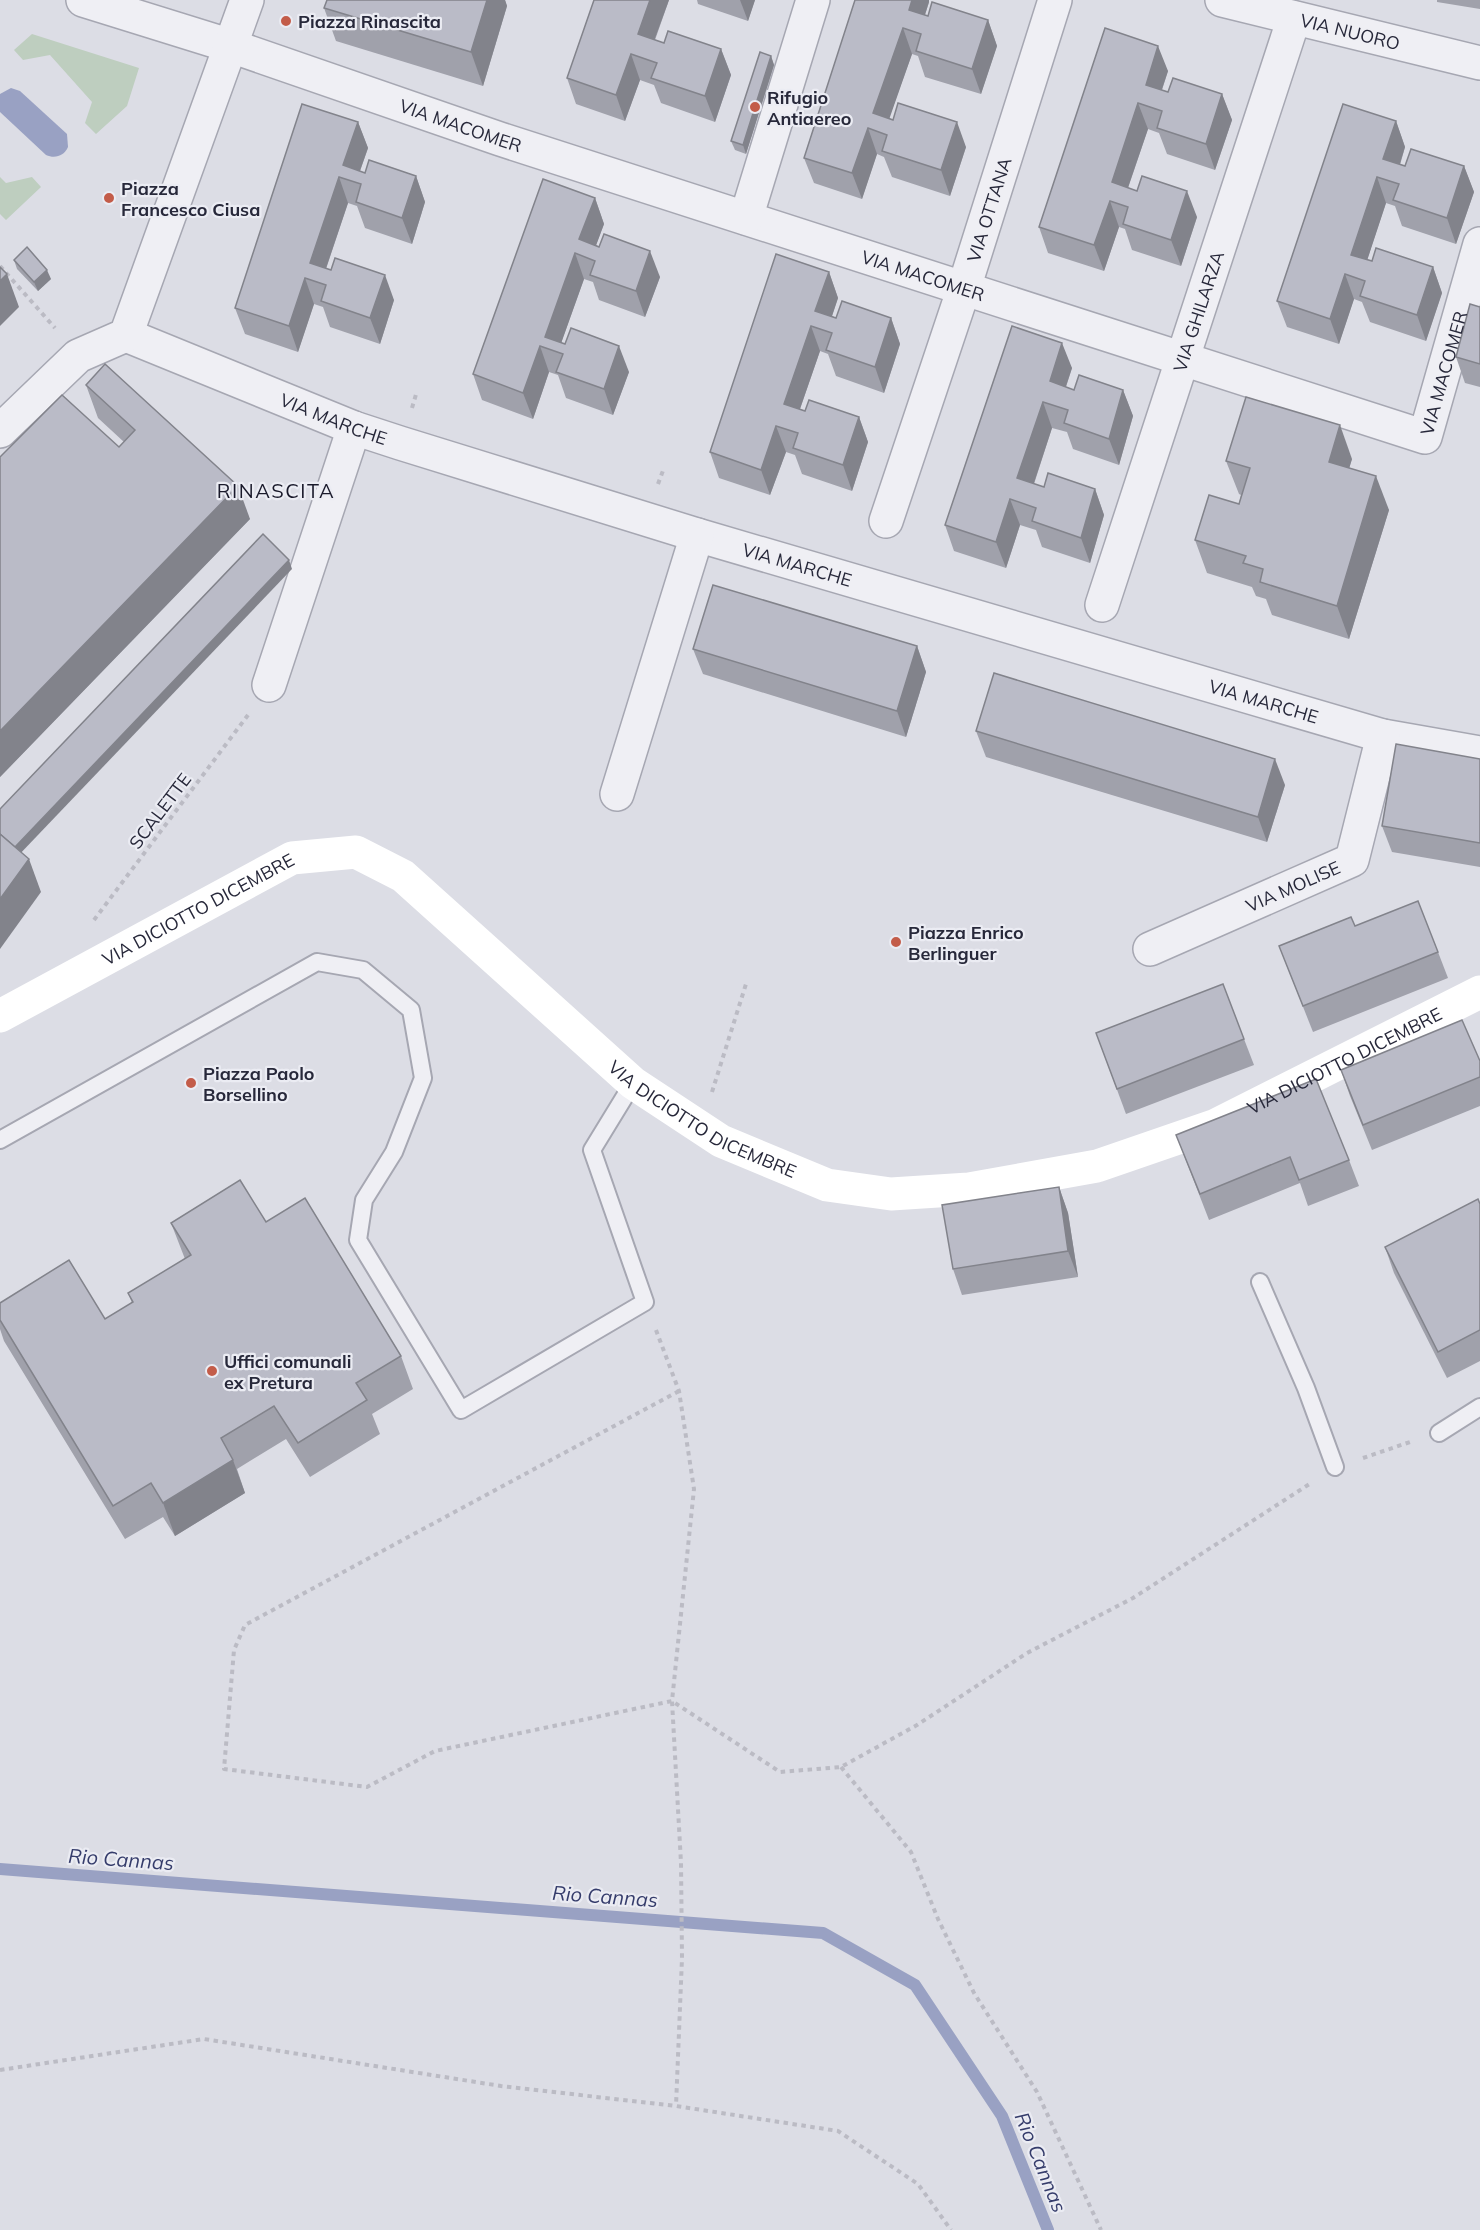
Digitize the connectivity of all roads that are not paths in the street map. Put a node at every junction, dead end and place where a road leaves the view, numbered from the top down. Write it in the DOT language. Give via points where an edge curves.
graph roads {
  1 [pos="83,0"];
  2 [pos="247,0"];
  3 [pos="813,0"];
  4 [pos="1055,0"];
  5 [pos="1228,1"];
  6 [pos="1294,18"];
  7 [pos="231,46"];
  8 [pos="1480,63"];
  9 [pos="746,218"];
  10 [pos="1480,244"];
  11 [pos="964,288"];
  12 [pos="126,335"];
  13 [pos="1184,359"];
  14 [pos="354,428"];
  15 [pos="0,431"];
  16 [pos="886,520"];
  17 [pos="697,535"];
  18 [pos="1102,605"];
  19 [pos="269,685"];
  20 [pos="1383,736"];
  21 [pos="1480,753"];
  22 [pos="617,794"];
  23 [pos="1150,949"];
  24 [pos="1480,992"];
  25 [pos="0,1016"];
  26 [pos="633,1083"];
  27 [pos="0,1140"];
  28 [pos="1260,1282"];
  29 [pos="1480,1407"];
  30 [pos="1439,1433"];
  31 [pos="1335,1467"];
  1 -- 7 [label="street"];
  2 -- 7 [label="street"];
  3 -- 9 [label="street"];
  4 -- 11 [label="street, VIA OTTANA"];
  5 -- 6 [label="street, VIA NUORO"];
  6 -- 8 [label="street, VIA NUORO"];
  6 -- 13 [label="street, VIA GHILARZA"];
  7 -- 9 [label="street, VIA MACOMER"];
  7 -- 12 [label="street"];
  9 -- 11 [label="street, VIA MACOMER"];
  10 -- 13 [label="street, VIA MACOMER" via="1425,437"];
  11 -- 13 [label="street, VIA MACOMER"];
  11 -- 16 [label="street, VIA OTTANA"];
  12 -- 14 [label="street, VIA MARCHE"];
  12 -- 15 [label="street" via="78,356"];
  13 -- 18 [label="street, VIA GHILARZA"];
  14 -- 17 [label="street, VIA MARCHE"];
  14 -- 19 [label="street"];
  17 -- 20 [label="street, VIA MARCHE"];
  17 -- 22 [label="street"];
  20 -- 21 [label="street, VIA MARCHE"];
  20 -- 23 [label="street, VIA MOLISE" via="1352,860"];
  24 -- 26 [label="street, VIA DICIOTTO DICEMBRE" via="1216,1125 1097,1166 969,1189 891,1194 827,1185 722,1142"];
  25 -- 26 [label="street, VIA DICIOTTO DICEMBRE" via="292,858 356,852 403,876"];
  26 -- 27 [label="lane" via="592,1150 645,1302 461,1410 358,1240 364,1200 394,1152 423,1078 411,1010 363,969 317,962"];
  28 -- 31 [label="lane"];
  29 -- 30 [label="lane"];
}
